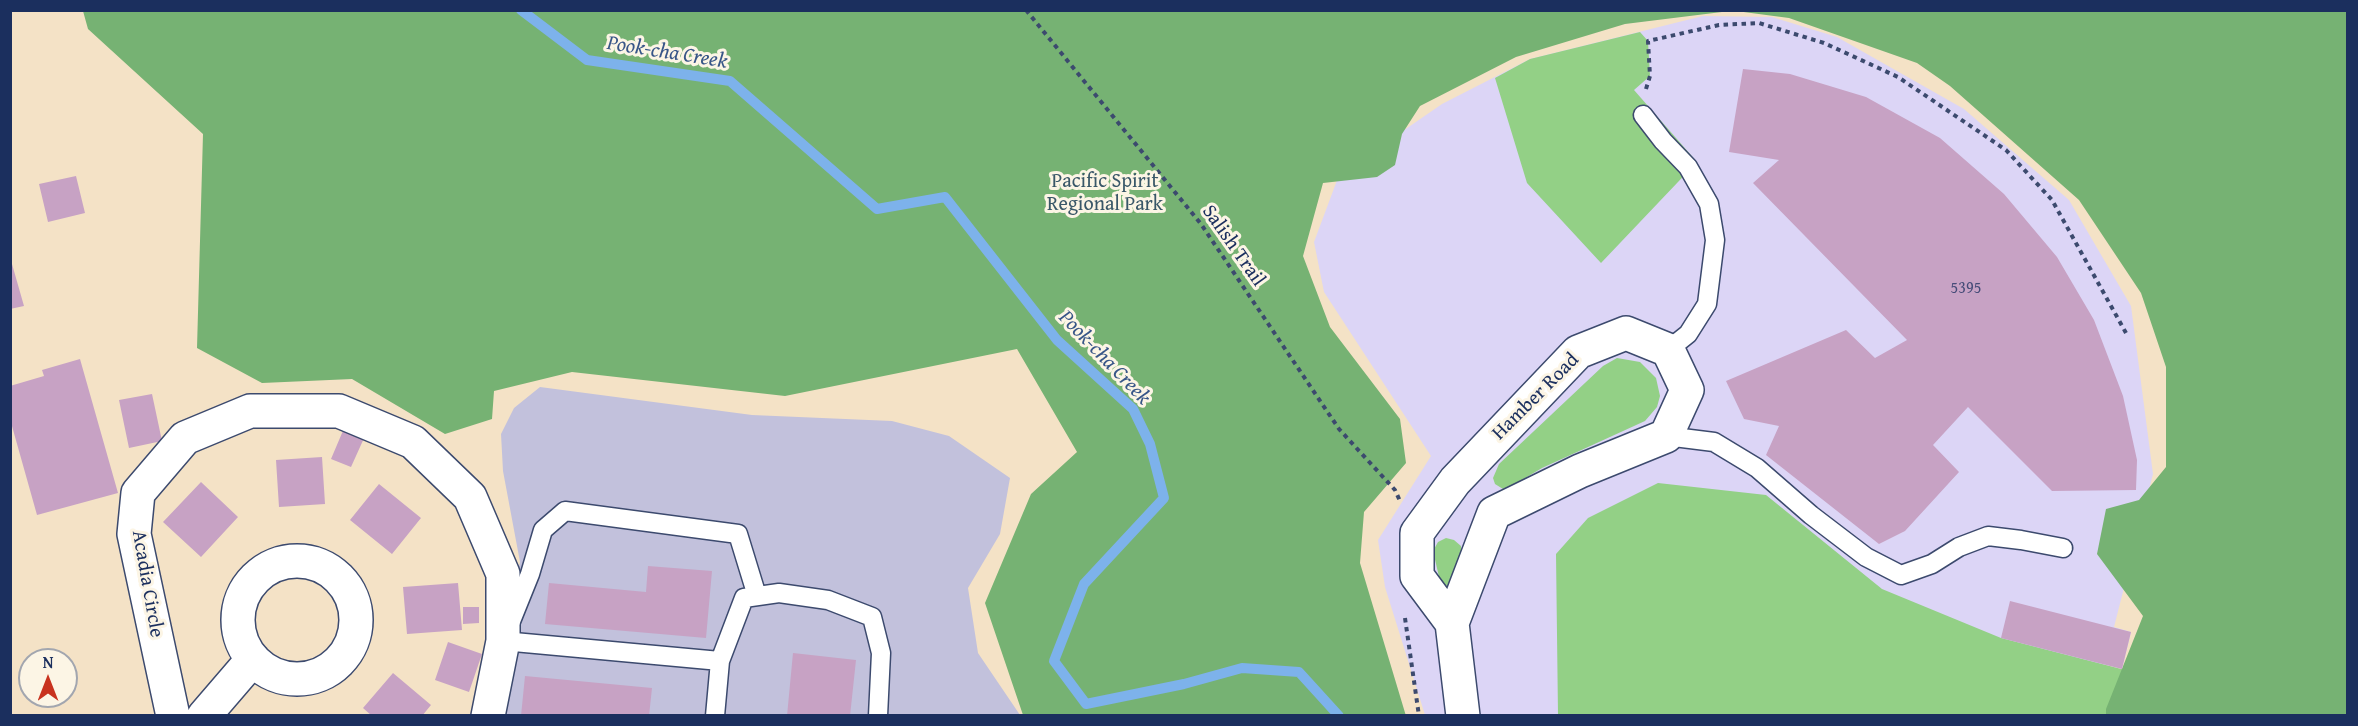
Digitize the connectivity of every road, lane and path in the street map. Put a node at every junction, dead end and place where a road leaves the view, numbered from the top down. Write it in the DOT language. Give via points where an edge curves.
graph roads {
  1 [pos="1026,10"];
  2 [pos="1643,115"];
  3 [pos="2126,333"];
  4 [pos="1668,350"];
  5 [pos="1666,436"];
  6 [pos="1455,481"];
  7 [pos="1403,507"];
  8 [pos="1494,513"];
  9 [pos="2063,548"];
  10 [pos="757,596"];
  11 [pos="1452,623"];
  12 [pos="503,641"];
  13 [pos="253,659"];
  14 [pos="720,660"];
  15 [pos="173,716"];
  16 [pos="204,716"];
  17 [pos="488,716"];
  18 [pos="715,716"];
  19 [pos="878,716"];
  20 [pos="1463,716"];
  1 -- 7 [label="path, Salish Trail" via="1201,224 1339,429 1395,490"];
  2 -- 3 [label="path" via="1640,107 1650,76 1648,41 1719,25 1759,22 1856,57 1898,76 2006,150 2052,200"];
  2 -- 4 [label="lane" via="1688,167 1709,204 1715,240 1707,304 1688,334"];
  4 -- 5 [label="street" via="1687,390"];
  4 -- 6 [label="street, Hamber Road" via="1626,333 1578,352"];
  5 -- 8 [label="street" via="1580,471"];
  5 -- 9 [label="lane" via="1714,442 1757,468 1866,557 1901,575 1988,536"];
  6 -- 8 [label="street"];
  6 -- 11 [label="street, Hamber Road" via="1418,533 1418,576"];
  8 -- 11 [label="street, Hamber Road"];
  10 -- 12 [label="lane" via="738,534 565,511 543,530"];
  10 -- 14 [label="lane" via="744,598"];
  10 -- 19 [label="lane" via="779,593 828,600 872,617 881,652"];
  11 -- 20 [label="street, Hamber Road"];
  12 -- 14 [label="lane"];
  12 -- 15 [label="street, Acadia Circle" via="503,574 470,497 413,442 339,411 250,411 184,438 138,494 134,534"];
  12 -- 17 [label="street, Acadia Circle"];
  13 -- 16 [label="street"];
  14 -- 18 [label="lane"];
}
